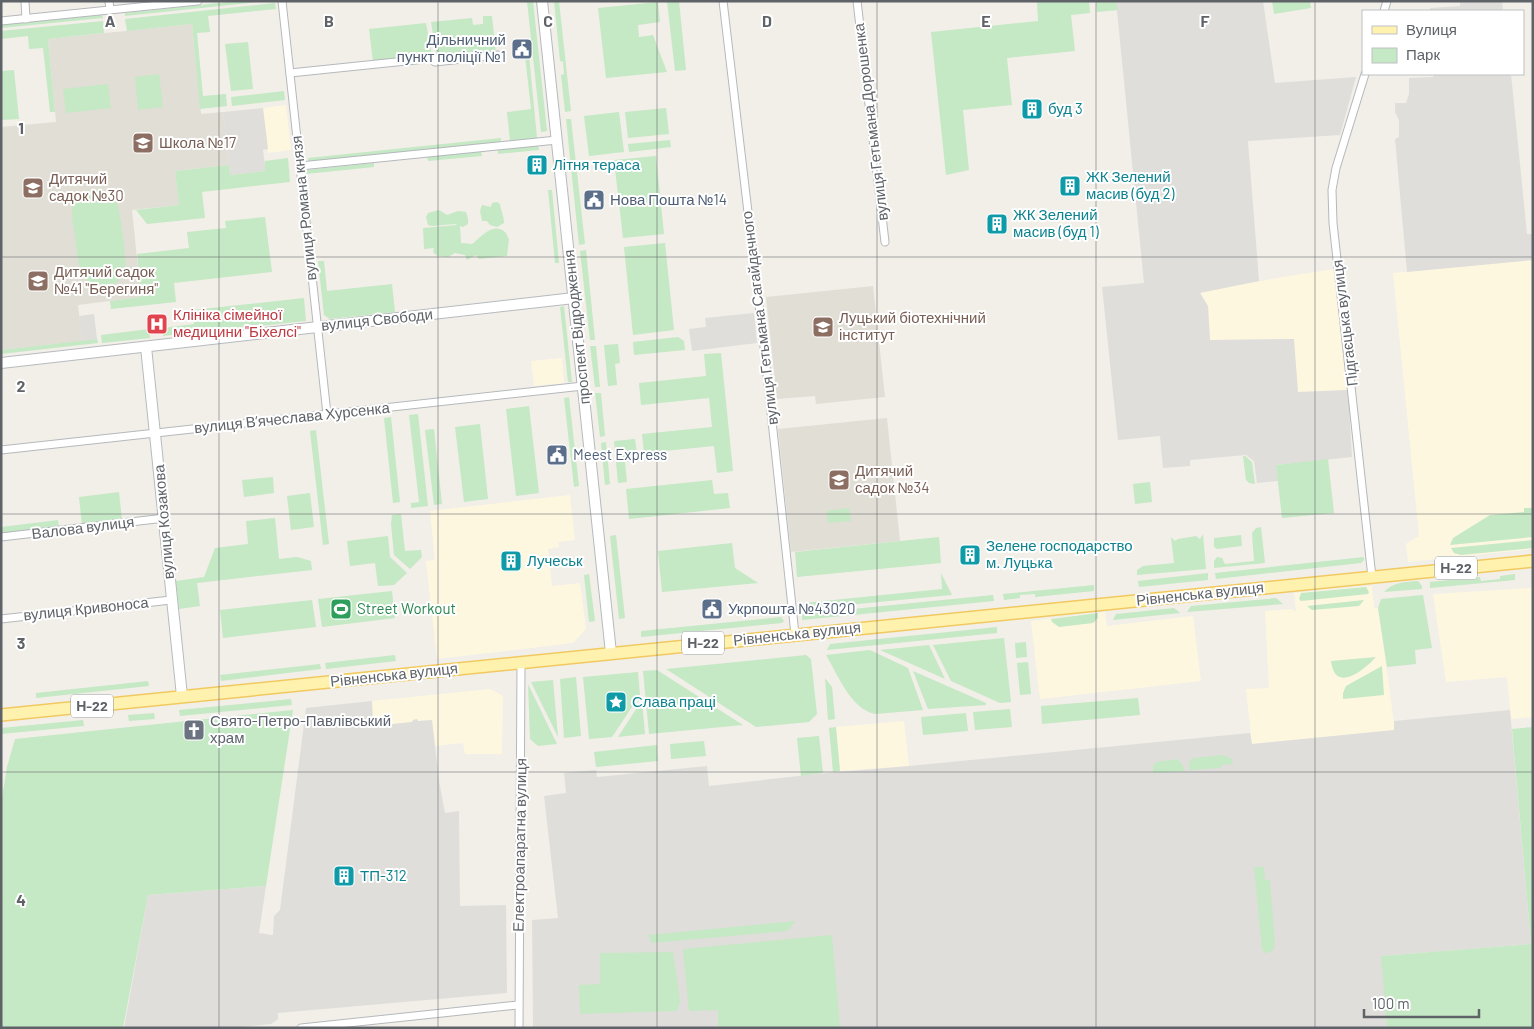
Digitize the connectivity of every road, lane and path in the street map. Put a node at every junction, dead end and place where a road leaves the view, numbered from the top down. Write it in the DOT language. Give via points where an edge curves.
graph roads {
  1 [pos="25,1"];
  2 [pos="109,1"];
  3 [pos="193,1"];
  4 [pos="282,1"];
  5 [pos="542,1"];
  6 [pos="723,1"];
  7 [pos="857,1"];
  8 [pos="110,10"];
  9 [pos="26,19"];
  10 [pos="1,21"];
  11 [pos="498,55"];
  12 [pos="290,73"];
  13 [pos="1364,75"];
  14 [pos="558,140"];
  15 [pos="300,166"];
  16 [pos="885,242"];
  17 [pos="574,298"];
  18 [pos="317,327"];
  19 [pos="146,346"];
  20 [pos="1,363"];
  21 [pos="583,386"];
  22 [pos="327,414"];
  23 [pos="156,433"];
  24 [pos="1,450"];
  25 [pos="165,518"];
  26 [pos="1,537"];
  27 [pos="1533,560"];
  28 [pos="1372,577"];
  29 [pos="171,600"];
  30 [pos="1,619"];
  31 [pos="795,634"];
  32 [pos="612,652"];
  33 [pos="521,662"];
  34 [pos="182,696"];
  35 [pos="1,715"];
  36 [pos="518,1006"];
  37 [pos="302,1028"];
  38 [pos="518,1028"];
  1 -- 9 [label="street"];
  2 -- 8 [label="street"];
  3 -- 8 [label="street"];
  4 -- 12 [label="street, вулиця Романа князя"];
  5 -- 14 [label="street, проспект Відродження"];
  6 -- 31 [label="street, вулиця Гетьмана Сагайдачного"];
  7 -- 16 [label="street, вулиця Гетьмана Дорошенка"];
  8 -- 9 [label="street"];
  9 -- 10 [label="street"];
  11 -- 12 [label="street"];
  12 -- 15 [label="street, вулиця Романа князя"];
  13 -- 28 [label="street, Підгаєцька вулиця" via="1332,190"];
  14 -- 15 [label="street"];
  14 -- 17 [label="street, проспект Відродження"];
  15 -- 18 [label="street, вулиця Романа князя"];
  17 -- 18 [label="street, вулиця Свободи"];
  17 -- 21 [label="street, проспект Відродження"];
  18 -- 19 [label="street, вулиця Свободи"];
  18 -- 22 [label="street, вулиця Романа князя"];
  19 -- 20 [label="street, вулиця Свободи"];
  19 -- 23 [label="street, вулиця Козакова"];
  21 -- 22 [label="street, вулиця Вʼячеслава Хурсенка"];
  21 -- 32 [label="street, проспект Відродження"];
  22 -- 23 [label="street, вулиця Вʼячеслава Хурсенка"];
  23 -- 24 [label="street, вулиця Вʼячеслава Хурсенка"];
  23 -- 25 [label="street, вулиця Козакова"];
  25 -- 26 [label="street, Валова вулиця"];
  25 -- 29 [label="street, вулиця Козакова"];
  27 -- 28 [label="main road, Рівненська вулиця / Н-22"];
  28 -- 31 [label="main road, Рівненська вулиця / Н-22"];
  29 -- 30 [label="street, вулиця Кривоноса"];
  29 -- 34 [label="street, вулиця Козакова"];
  31 -- 32 [label="main road, Рівненська вулиця / Н-22"];
  32 -- 33 [label="main road, Рівненська вулиця / Н-22"];
  33 -- 34 [label="main road, Рівненська вулиця / Н-22"];
  33 -- 36 [label="street, Електроапаратна вулиця"];
  34 -- 35 [label="main road, Рівненська вулиця / Н-22"];
  36 -- 37 [label="street"];
  36 -- 38 [label="street, Електроапаратна вулиця"];
}
